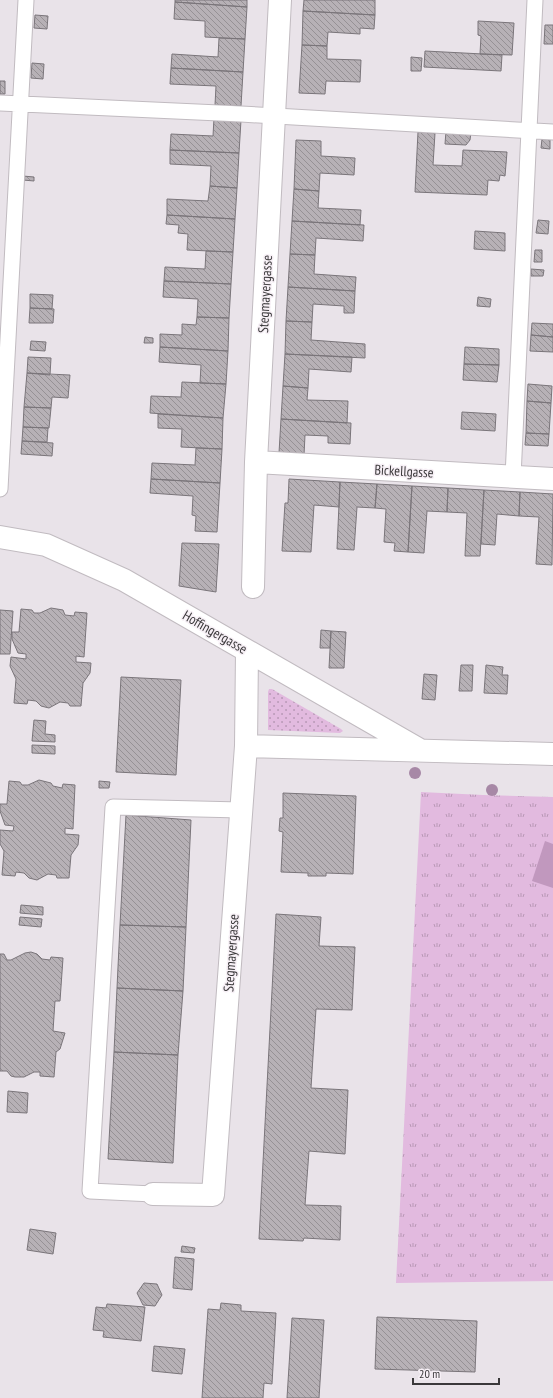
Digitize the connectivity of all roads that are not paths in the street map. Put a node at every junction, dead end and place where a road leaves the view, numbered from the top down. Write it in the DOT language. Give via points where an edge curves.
graph roads {
  1 [pos="26,0"];
  2 [pos="280,0"];
  3 [pos="535,0"];
  4 [pos="0,103"];
  5 [pos="20,103"];
  6 [pos="274,116"];
  7 [pos="529,131"];
  8 [pos="553,132"];
  9 [pos="256,462"];
  10 [pos="513,477"];
  11 [pos="553,479"];
  12 [pos="0,489"];
  13 [pos="0,537"];
  14 [pos="253,587"];
  15 [pos="247,650"];
  16 [pos="246,746"];
  17 [pos="420,750"];
  18 [pos="553,754"];
  19 [pos="241,810"];
  20 [pos="153,1194"];
  1 -- 5 [label="lane"];
  2 -- 6 [label="street, Stegmayergasse"];
  3 -- 7 [label="lane"];
  4 -- 5 [label="lane"];
  5 -- 6 [label="lane"];
  5 -- 12 [label="lane"];
  6 -- 7 [label="lane"];
  6 -- 9 [label="street, Stegmayergasse"];
  7 -- 8 [label="lane"];
  7 -- 10 [label="lane"];
  9 -- 10 [label="street, Bickellgasse"];
  9 -- 14 [label="street, Stegmayergasse"];
  10 -- 11 [label="street, Bickellgasse"];
  13 -- 15 [label="street, Hoffingergasse" via="46,546 124,580"];
  15 -- 16 [label="street, Stegmayergasse"];
  15 -- 17 [label="street, Hoffingergasse"];
  16 -- 17 [label="street, Hoffingergasse"];
  16 -- 19 [label="street, Stegmayergasse"];
  17 -- 18 [label="street, Hoffingergasse"];
  19 -- 20 [label="street, Stegmayergasse" via="213,1195"];
  19 -- 20 [label="lane" via="113,807 90,1191"];
}
